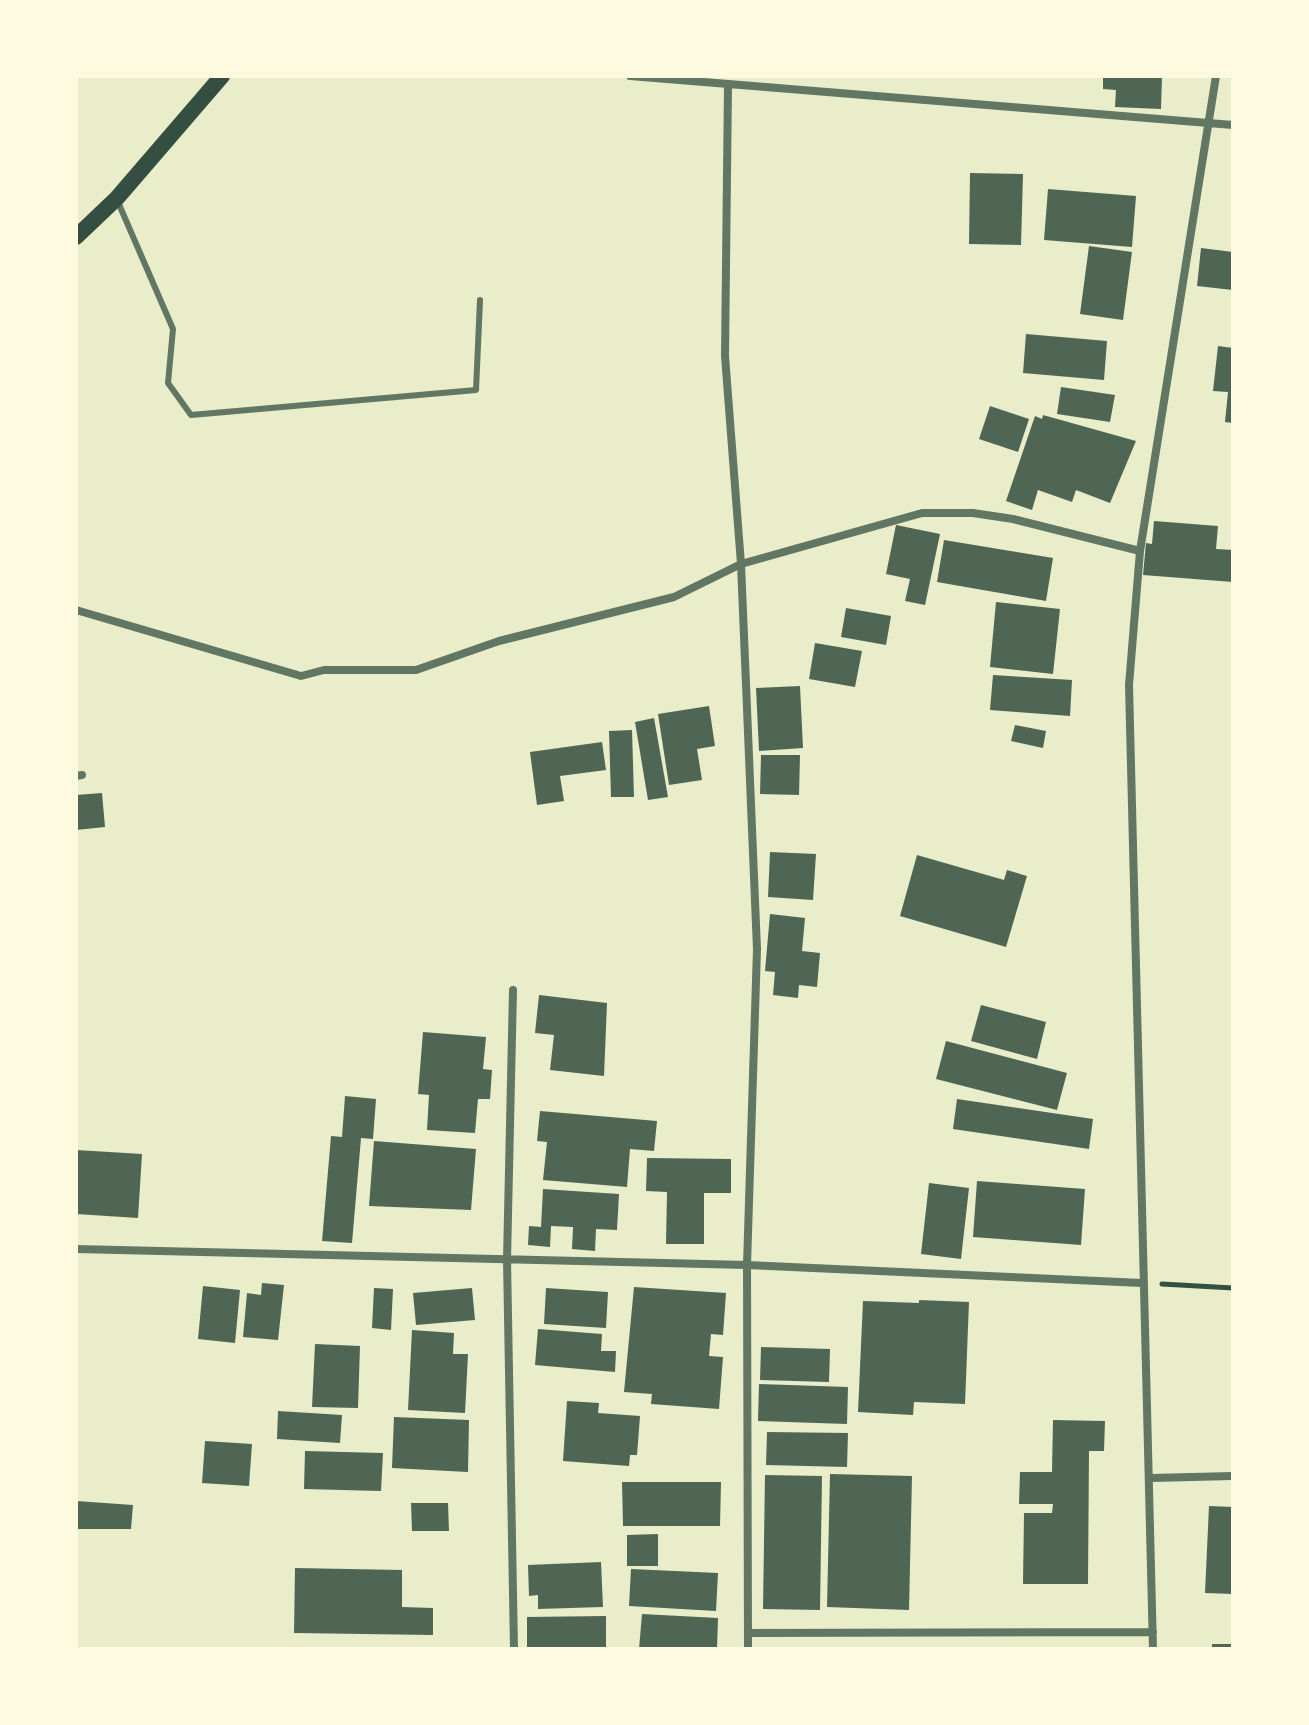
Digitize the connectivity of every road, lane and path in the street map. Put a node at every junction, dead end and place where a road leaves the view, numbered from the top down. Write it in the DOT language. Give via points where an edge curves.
graph roads {
  1 [pos="222,76"];
  2 [pos="630,76"];
  3 [pos="1216,76"];
  4 [pos="728,84"];
  5 [pos="1209,123"];
  6 [pos="1233,125"];
  7 [pos="117,198"];
  8 [pos="76,237"];
  9 [pos="480,300"];
  10 [pos="1140,551"];
  11 [pos="741,564"];
  12 [pos="76,610"];
  13 [pos="513,990"];
  14 [pos="76,1249"];
  15 [pos="507,1260"];
  16 [pos="747,1265"];
  17 [pos="1142,1283"];
  18 [pos="1233,1288"];
  19 [pos="1233,1476"];
  20 [pos="1151,1478"];
  21 [pos="1153,1632"];
  22 [pos="748,1633"];
  23 [pos="514,1649"];
  24 [pos="748,1649"];
  25 [pos="1153,1649"];
  1 -- 7 [label="main road"];
  2 -- 4 [label="street"];
  3 -- 5 [label="street"];
  4 -- 5 [label="street"];
  4 -- 11 [label="street" via="724,329"];
  5 -- 6 [label="street"];
  5 -- 10 [label="street"];
  7 -- 8 [label="main road"];
  7 -- 9 [label="lane" via="173,329 168,383 191,415 476,390"];
  10 -- 11 [label="street" via="1013,519 922,513"];
  10 -- 17 [label="street" via="1129,685"];
  11 -- 12 [label="street" via="674,597 499,641 416,670 324,670 301,676"];
  11 -- 16 [label="street" via="757,949"];
  13 -- 15 [label="street"];
  14 -- 15 [label="street"];
  15 -- 16 [label="street"];
  15 -- 23 [label="street"];
  16 -- 17 [label="street"];
  16 -- 22 [label="street"];
  17 -- 18 [label="path"];
  17 -- 20 [label="street"];
  19 -- 20 [label="street"];
  20 -- 21 [label="street"];
  21 -- 22 [label="street"];
  21 -- 25 [label="street"];
  22 -- 24 [label="street"];
}
